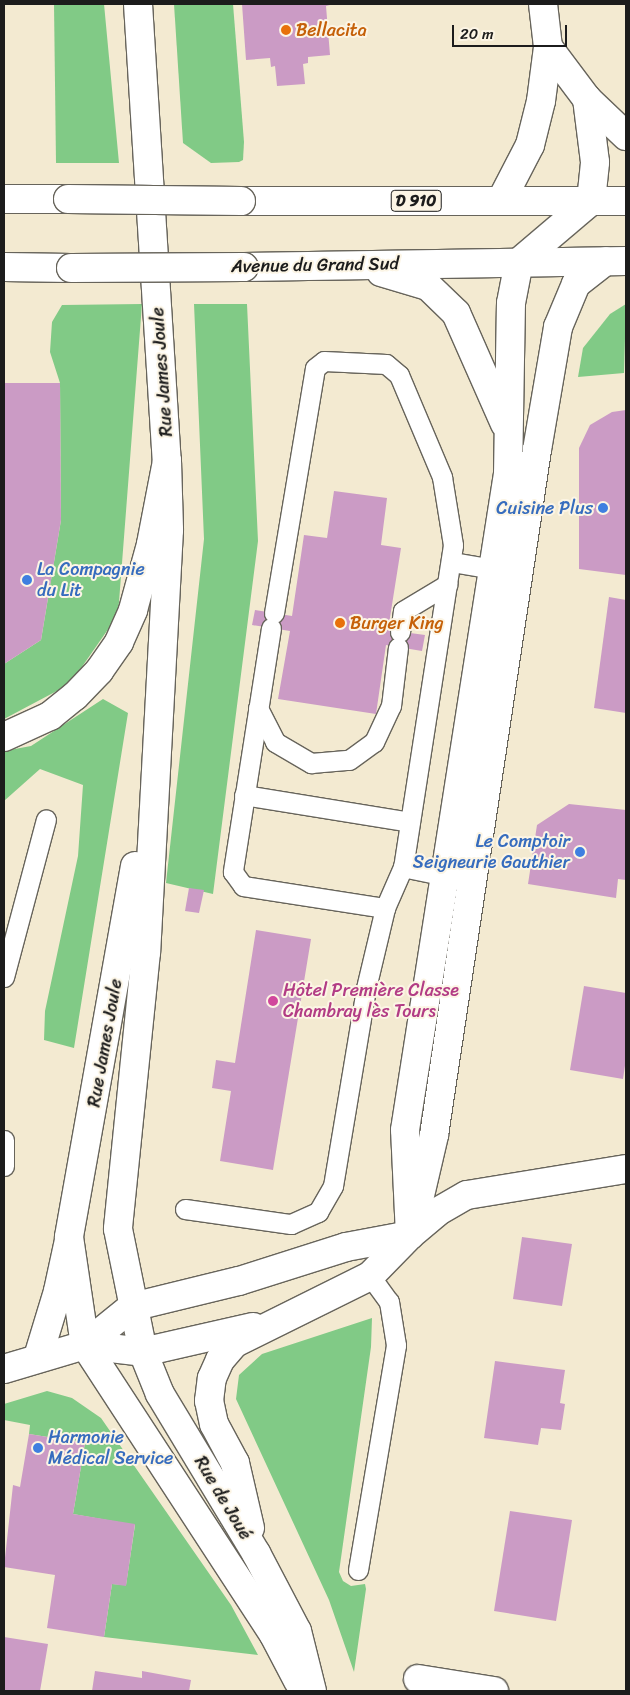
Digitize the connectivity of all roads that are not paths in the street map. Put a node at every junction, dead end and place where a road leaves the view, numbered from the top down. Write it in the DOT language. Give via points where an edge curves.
graph roads {
  1 [pos="138,4"];
  2 [pos="544,4"];
  3 [pos="548,47"];
  4 [pos="587,99"];
  5 [pos="626,136"];
  6 [pos="4,199"];
  7 [pos="501,201"];
  8 [pos="626,201"];
  9 [pos="591,202"];
  10 [pos="616,261"];
  11 [pos="478,262"];
  12 [pos="519,262"];
  13 [pos="358,265"];
  14 [pos="4,267"];
  15 [pos="509,433"];
  16 [pos="167,461"];
  17 [pos="452,562"];
  18 [pos="506,571"];
  19 [pos="448,584"];
  20 [pos="258,708"];
  21 [pos="4,737"];
  22 [pos="156,741"];
  23 [pos="244,796"];
  24 [pos="46,819"];
  25 [pos="410,822"];
  26 [pos="403,867"];
  27 [pos="445,876"];
  28 [pos="472,882"];
  29 [pos="385,908"];
  30 [pos="4,977"];
  31 [pos="4,1140"];
  32 [pos="4,1166"];
  33 [pos="626,1169"];
  34 [pos="185,1209"];
  35 [pos="410,1235"];
  36 [pos="69,1238"];
  37 [pos="370,1276"];
  38 [pos="132,1307"];
  39 [pos="280,1320"];
  40 [pos="85,1346"];
  41 [pos="143,1352"];
  42 [pos="38,1357"];
  43 [pos="4,1369"];
  44 [pos="256,1553"];
  45 [pos="358,1570"];
  46 [pos="418,1679"];
  47 [pos="303,1691"];
  48 [pos="312,1691"];
  49 [pos="494,1691"];
  1 -- 16 [label="main road, Rue James Joule"];
  2 -- 3 [label="main road"];
  3 -- 4 [label="main road"];
  3 -- 7 [label="main road" via="530,145"];
  4 -- 5 [label="main road"];
  4 -- 9 [label="main road" via="595,162"];
  6 -- 7 [label="main road, D 910, bridge"];
  7 -- 9 [label="main road, D 910"];
  8 -- 9 [label="main road, D 910"];
  9 -- 11 [label="main road" via="544,235"];
  9 -- 12 [label="main road"];
  10 -- 12 [label="main road, Avenue du Grand Sud"];
  10 -- 18 [label="main road" via="576,284 558,327"];
  11 -- 12 [label="main road, Avenue du Grand Sud"];
  11 -- 13 [label="main road, Avenue du Grand Sud"];
  12 -- 15 [label="main road" via="511,303"];
  13 -- 14 [label="main road, Avenue du Grand Sud, bridge"];
  13 -- 15 [label="main road" via="428,286 456,313"];
  15 -- 18 [label="main road"];
  16 -- 21 [label="main road" via="151,544 133,610 118,642 99,671 75,696 50,716"];
  16 -- 22 [label="main road, Rue James Joule" via="167,592"];
  17 -- 18 [label="lane"];
  17 -- 19 [label="lane"];
  17 -- 20 [label="lane" via="452,529 442,477 399,375 386,364 320,362 313,374"];
  18 -- 27 [label="main road"];
  18 -- 28 [label="main road"];
  19 -- 20 [label="lane" via="404,611 390,706 374,742 350,760 311,763 275,742"];
  19 -- 25 [label="lane"];
  20 -- 23 [label="lane"];
  22 -- 36 [label="main road, Rue James Joule"];
  22 -- 38 [label="main road, Rue James Joule" via="146,952 118,1229"];
  23 -- 25 [label="lane"];
  23 -- 29 [label="lane" via="232,865 237,881 243,886"];
  24 -- 30 [label="lane"];
  25 -- 26 [label="lane"];
  26 -- 27 [label="lane"];
  26 -- 29 [label="lane"];
  27 -- 28 [label="lane"];
  27 -- 35 [label="main road" via="405,1130"];
  28 -- 35 [label="main road" via="434,1135"];
  29 -- 34 [label="lane" via="366,988 333,1186 318,1212 292,1224"];
  31 -- 32 [label="lane"];
  33 -- 35 [label="main road" via="467,1195 438,1212"];
  35 -- 37 [label="main road"];
  35 -- 38 [label="main road" via="346,1246 240,1281"];
  36 -- 40 [label="main road, Rue James Joule"];
  36 -- 42 [label="main road" via="58,1291"];
  37 -- 39 [label="main road"];
  37 -- 45 [label="lane" via="390,1302 396,1345"];
  38 -- 40 [label="main road"];
  38 -- 41 [label="main road, Rue de Joué"];
  39 -- 41 [label="main road"];
  39 -- 44 [label="main road" via="235,1344 220,1360 212,1378 209,1401 214,1424 235,1463"];
  40 -- 41 [label="main road"];
  40 -- 42 [label="main road"];
  40 -- 47 [label="main road, Rue de Joué" via="274,1636"];
  41 -- 44 [label="main road, Rue de Joué" via="160,1394"];
  42 -- 43 [label="main road"];
  44 -- 48 [label="main road, Rue de Joué" via="297,1631"];
  46 -- 49 [label="main road"];
}
